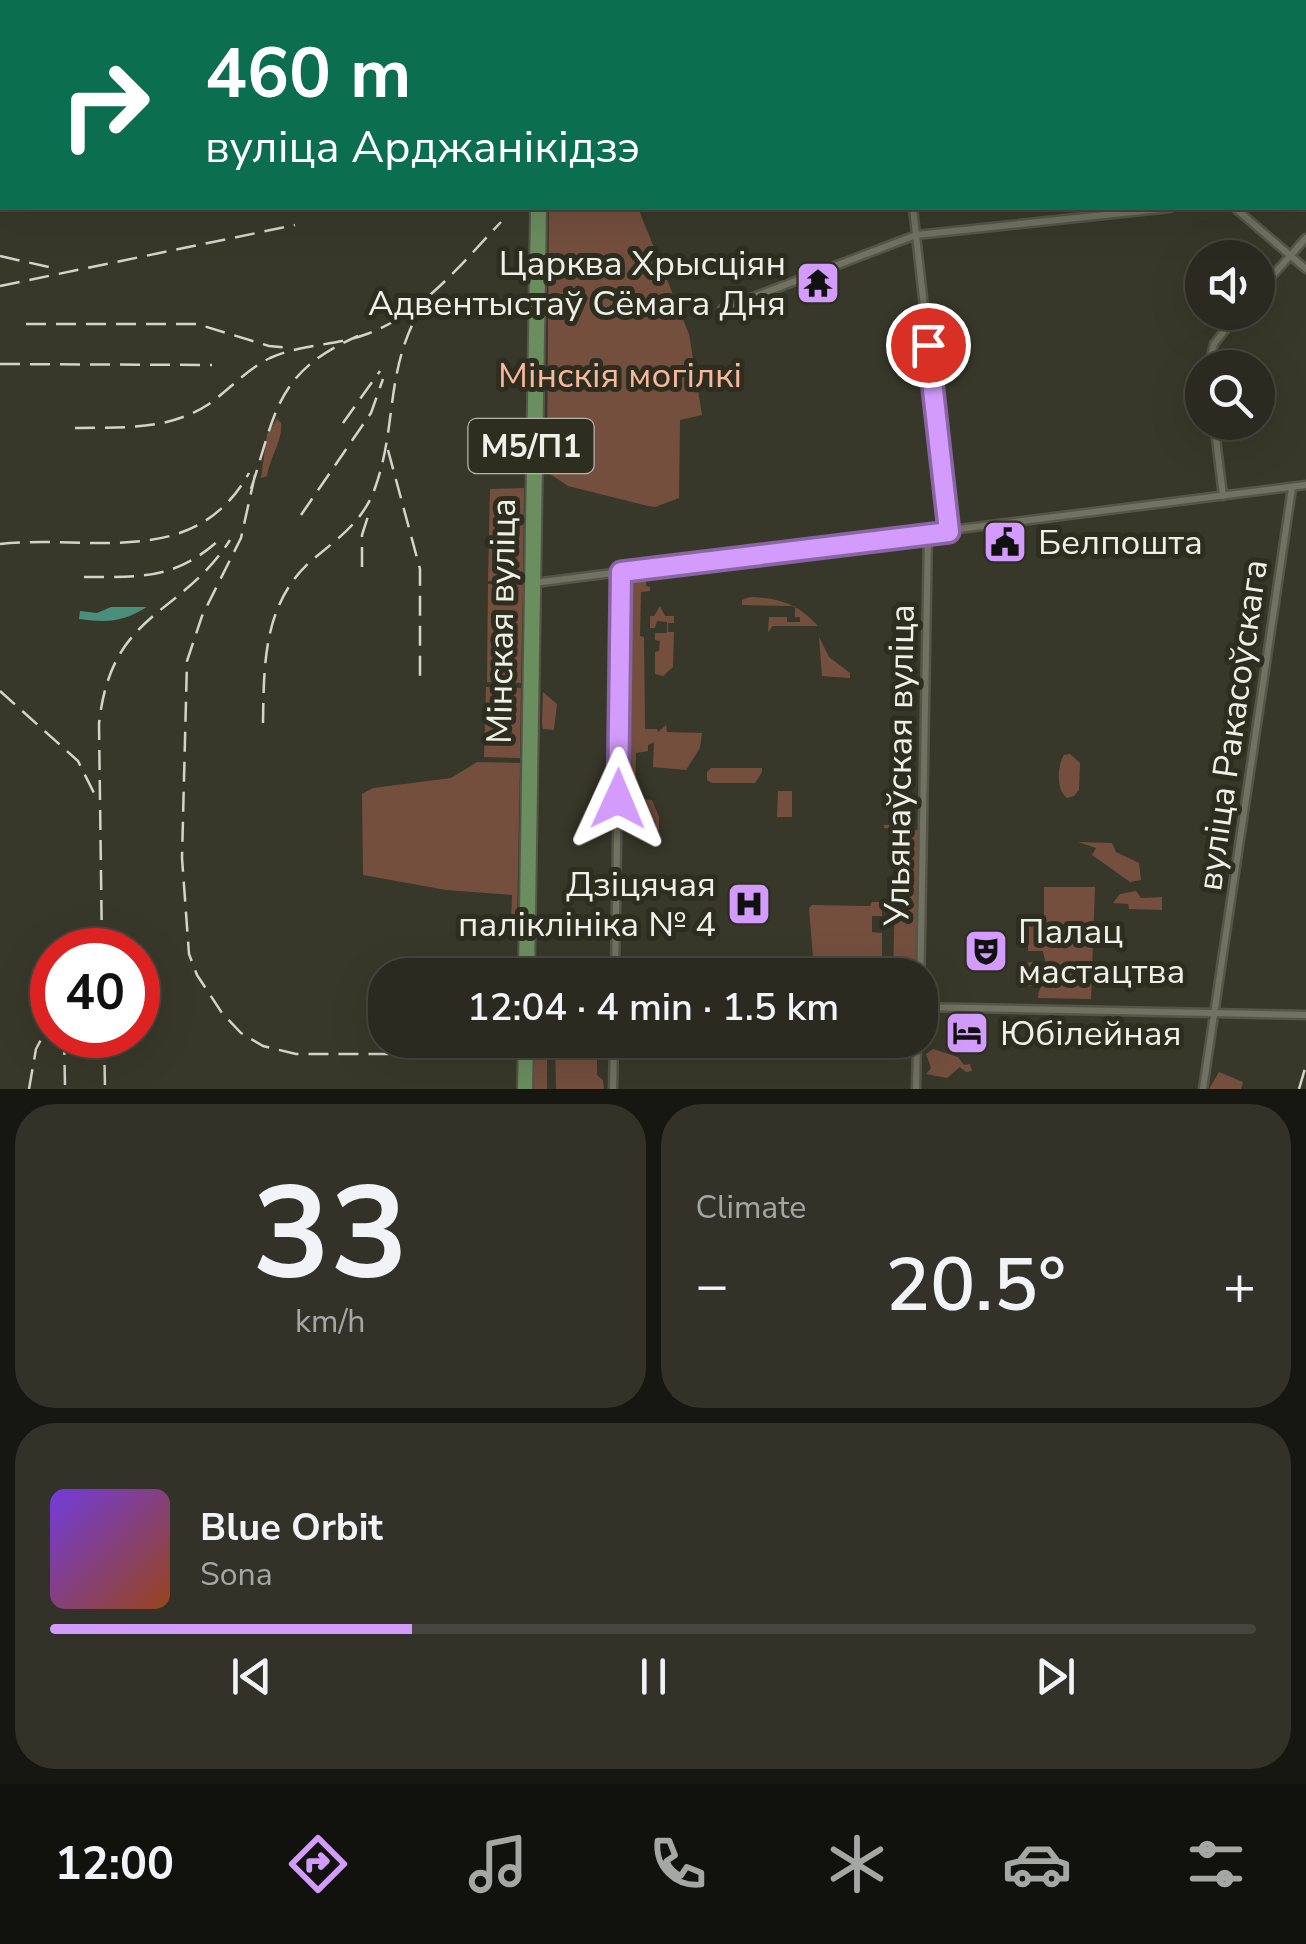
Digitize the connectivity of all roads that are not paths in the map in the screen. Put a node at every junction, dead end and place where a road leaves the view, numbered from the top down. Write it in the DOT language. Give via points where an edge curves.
graph roads {
  1 [pos="538,210"];
  2 [pos="913,210"];
  3 [pos="1151,210"];
  4 [pos="1237,210"];
  5 [pos="916,235"];
  6 [pos="1306,238"];
  7 [pos="1291,255"];
  8 [pos="1306,269"];
  9 [pos="1275,273"];
  10 [pos="722,308"];
  11 [pos="1216,440"];
  12 [pos="1306,485"];
  13 [pos="1292,488"];
  14 [pos="1223,496"];
  15 [pos="949,532"];
  16 [pos="928,534"];
  17 [pos="621,572"];
  18 [pos="533,583"];
  19 [pos="526,958"];
  20 [pos="614,958"];
  21 [pos="921,958"];
  22 [pos="938,1008"];
  23 [pos="1214,1014"];
  24 [pos="1306,1016"];
  25 [pos="526,1058"];
  26 [pos="614,1058"];
  27 [pos="916,1058"];
  28 [pos="525,1089"];
  29 [pos="613,1089"];
  30 [pos="916,1089"];
  31 [pos="1203,1089"];
  1 -- 18 [label="main road, Мінская вуліца / М5/П1"];
  2 -- 5 [label="main road"];
  3 -- 5 [label="main road"];
  4 -- 7 [label="main road"];
  5 -- 10 [label="main road"];
  5 -- 15 [label="main road"];
  6 -- 7 [label="main road"];
  7 -- 8 [label="main road"];
  7 -- 9 [label="main road"];
  11 -- 14 [label="main road"];
  12 -- 13 [label="main road"];
  13 -- 14 [label="main road"];
  13 -- 23 [label="main road, вуліца Ракасоўскага"];
  14 -- 15 [label="main road"];
  15 -- 16 [label="main road"];
  16 -- 17 [label="main road"];
  16 -- 21 [label="main road, Ульянаўская вуліца"];
  17 -- 18 [label="main road"];
  17 -- 20 [label="main road"];
  18 -- 19 [label="main road, Мінская вуліца / М5/П1"];
  22 -- 23 [label="main road"];
  23 -- 24 [label="main road"];
  23 -- 31 [label="main road, вуліца Ракасоўскага"];
  25 -- 28 [label="main road"];
  26 -- 29 [label="main road"];
  27 -- 30 [label="main road"];
}
